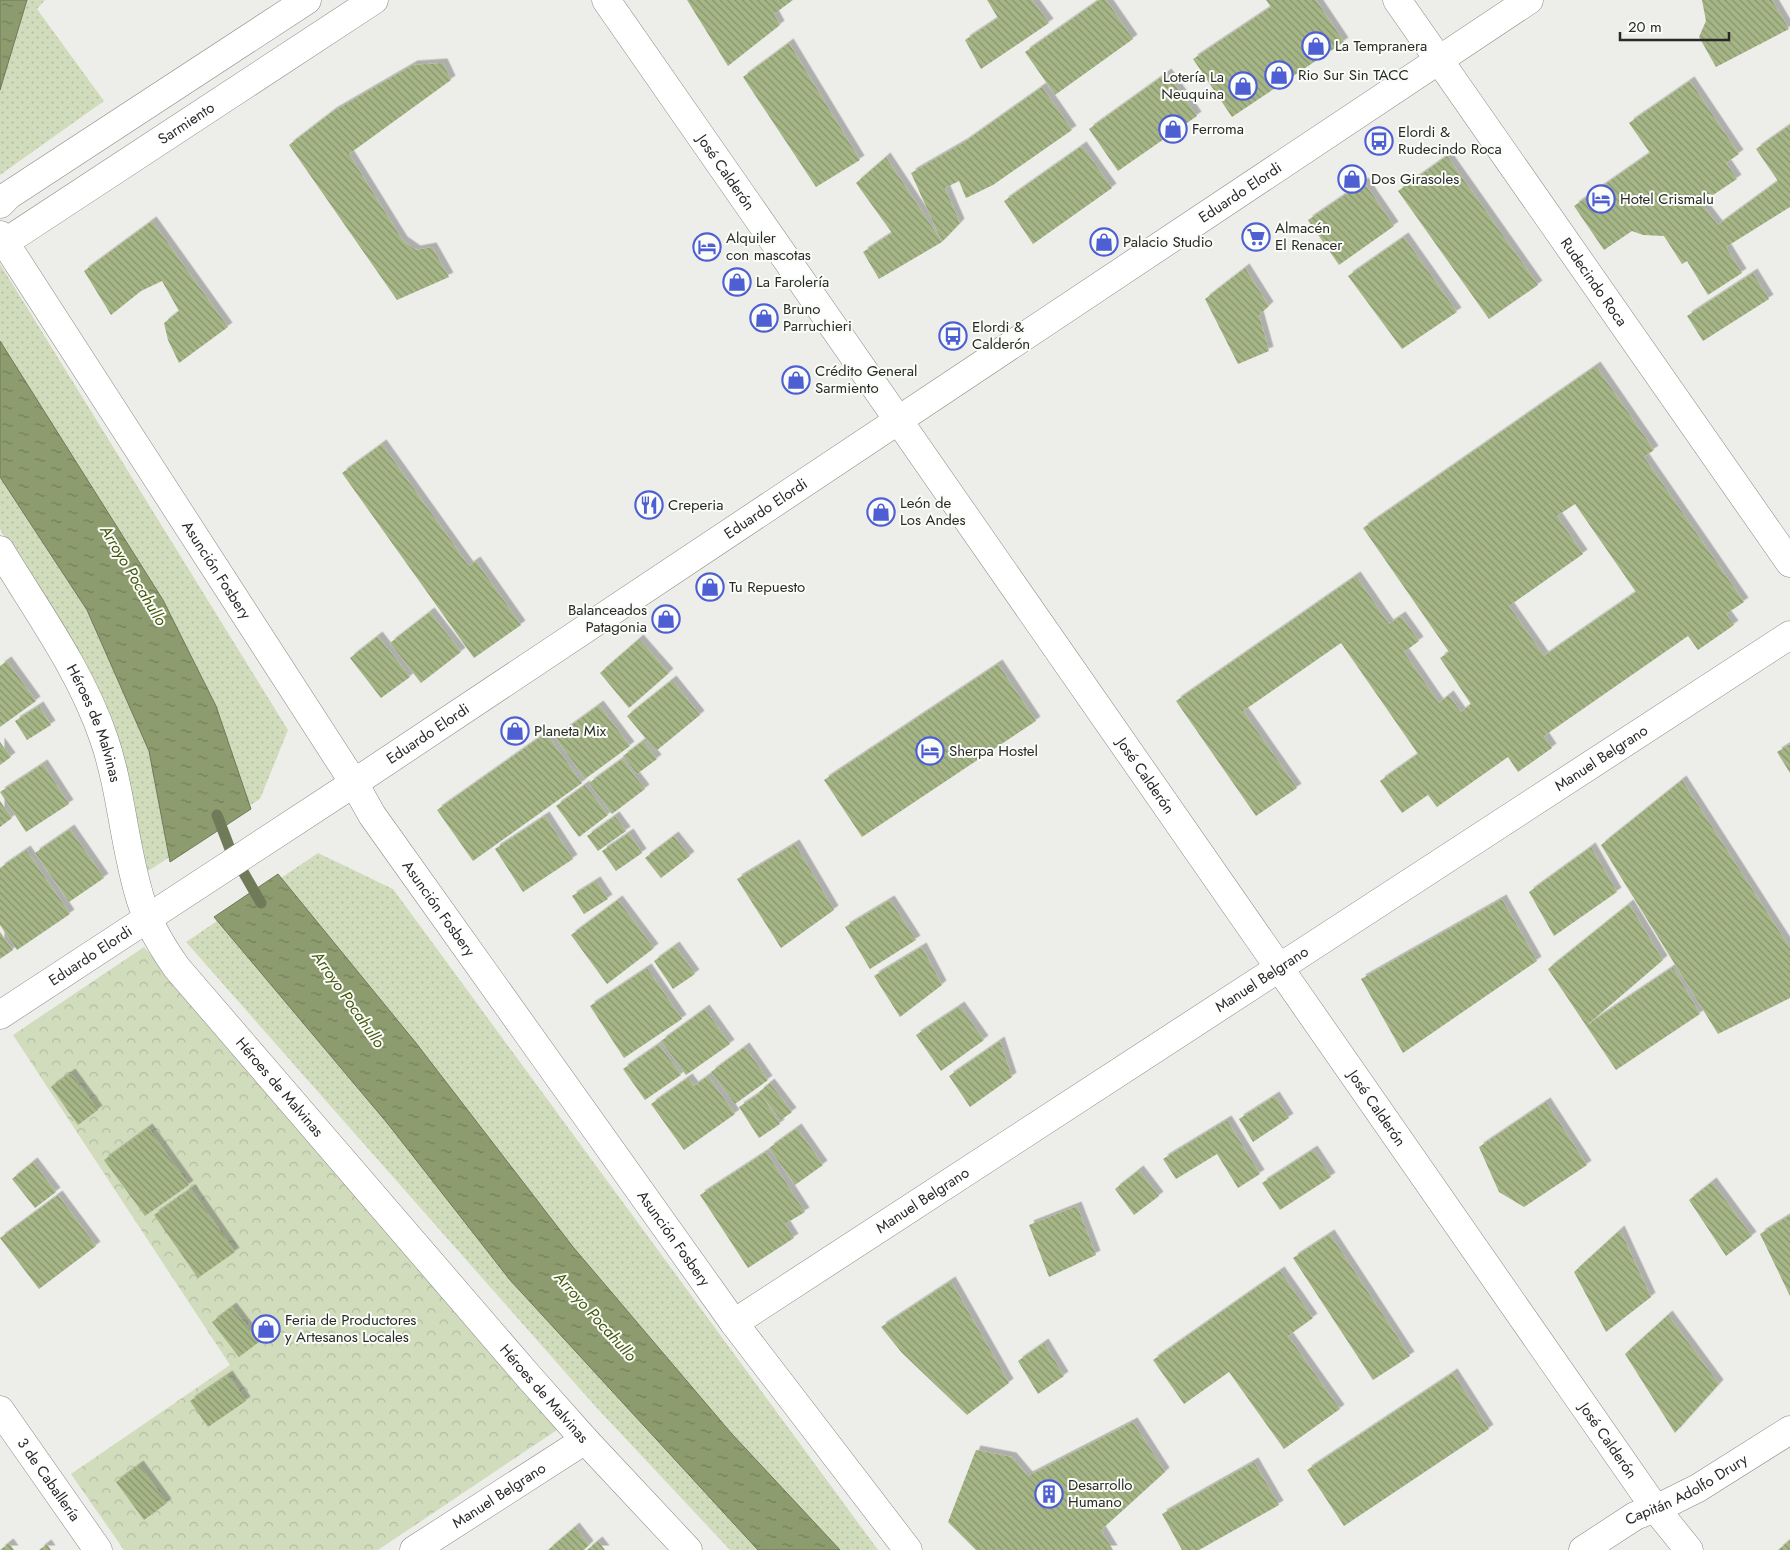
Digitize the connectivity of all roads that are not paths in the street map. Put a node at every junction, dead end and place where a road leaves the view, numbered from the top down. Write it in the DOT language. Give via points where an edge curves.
graph roads {
  1 [pos="307,0"];
  2 [pos="374,0"];
  3 [pos="606,0"];
  4 [pos="1397,0"];
  5 [pos="1529,0"];
  6 [pos="1439,60"];
  7 [pos="0,204"];
  8 [pos="2,239"];
  9 [pos="899,420"];
  10 [pos="0,550"];
  11 [pos="1790,563"];
  12 [pos="1790,635"];
  13 [pos="354,783"];
  14 [pos="148,918"];
  15 [pos="1280,969"];
  16 [pos="0,1015"];
  17 [pos="734,1323"];
  18 [pos="0,1410"];
  19 [pos="1790,1430"];
  20 [pos="585,1440"];
  21 [pos="1655,1508"];
  22 [pos="98,1550"];
  23 [pos="414,1550"];
  24 [pos="688,1550"];
  25 [pos="908,1550"];
  26 [pos="1583,1550"];
  27 [pos="1689,1550"];
  1 -- 7 [label="street" via="8,195"];
  2 -- 8 [label="street, Sarmiento"];
  3 -- 9 [label="street, José Calderón"];
  4 -- 6 [label="street, Rudecindo Roca"];
  5 -- 6 [label="street, Eduardo Elordi"];
  6 -- 9 [label="street, Eduardo Elordi"];
  6 -- 11 [label="street, Rudecindo Roca"];
  8 -- 13 [label="street, Asunción Fosbery"];
  9 -- 13 [label="street, Eduardo Elordi"];
  9 -- 15 [label="street, José Calderón"];
  10 -- 14 [label="street, Héroes de Malvinas" via="81,684 100,729 113,766 133,868"];
  12 -- 15 [label="street, Manuel Belgrano"];
  13 -- 14 [label="street, Eduardo Elordi"];
  13 -- 17 [label="street, Asunción Fosbery" via="391,842"];
  14 -- 16 [label="street, Eduardo Elordi"];
  14 -- 20 [label="street, Héroes de Malvinas" via="187,982"];
  15 -- 17 [label="street, Manuel Belgrano"];
  15 -- 21 [label="street, José Calderón"];
  17 -- 25 [label="street, Asunción Fosbery"];
  18 -- 22 [label="street, 3 de Caballería"];
  19 -- 21 [label="street, Capitán Adolfo Drury" via="1698,1488"];
  20 -- 23 [label="street, Manuel Belgrano"];
  20 -- 24 [label="street, Héroes de Malvinas"];
  21 -- 26 [label="street, Capitán Adolfo Drury" via="1625,1521"];
  21 -- 27 [label="street, José Calderón"];
}
